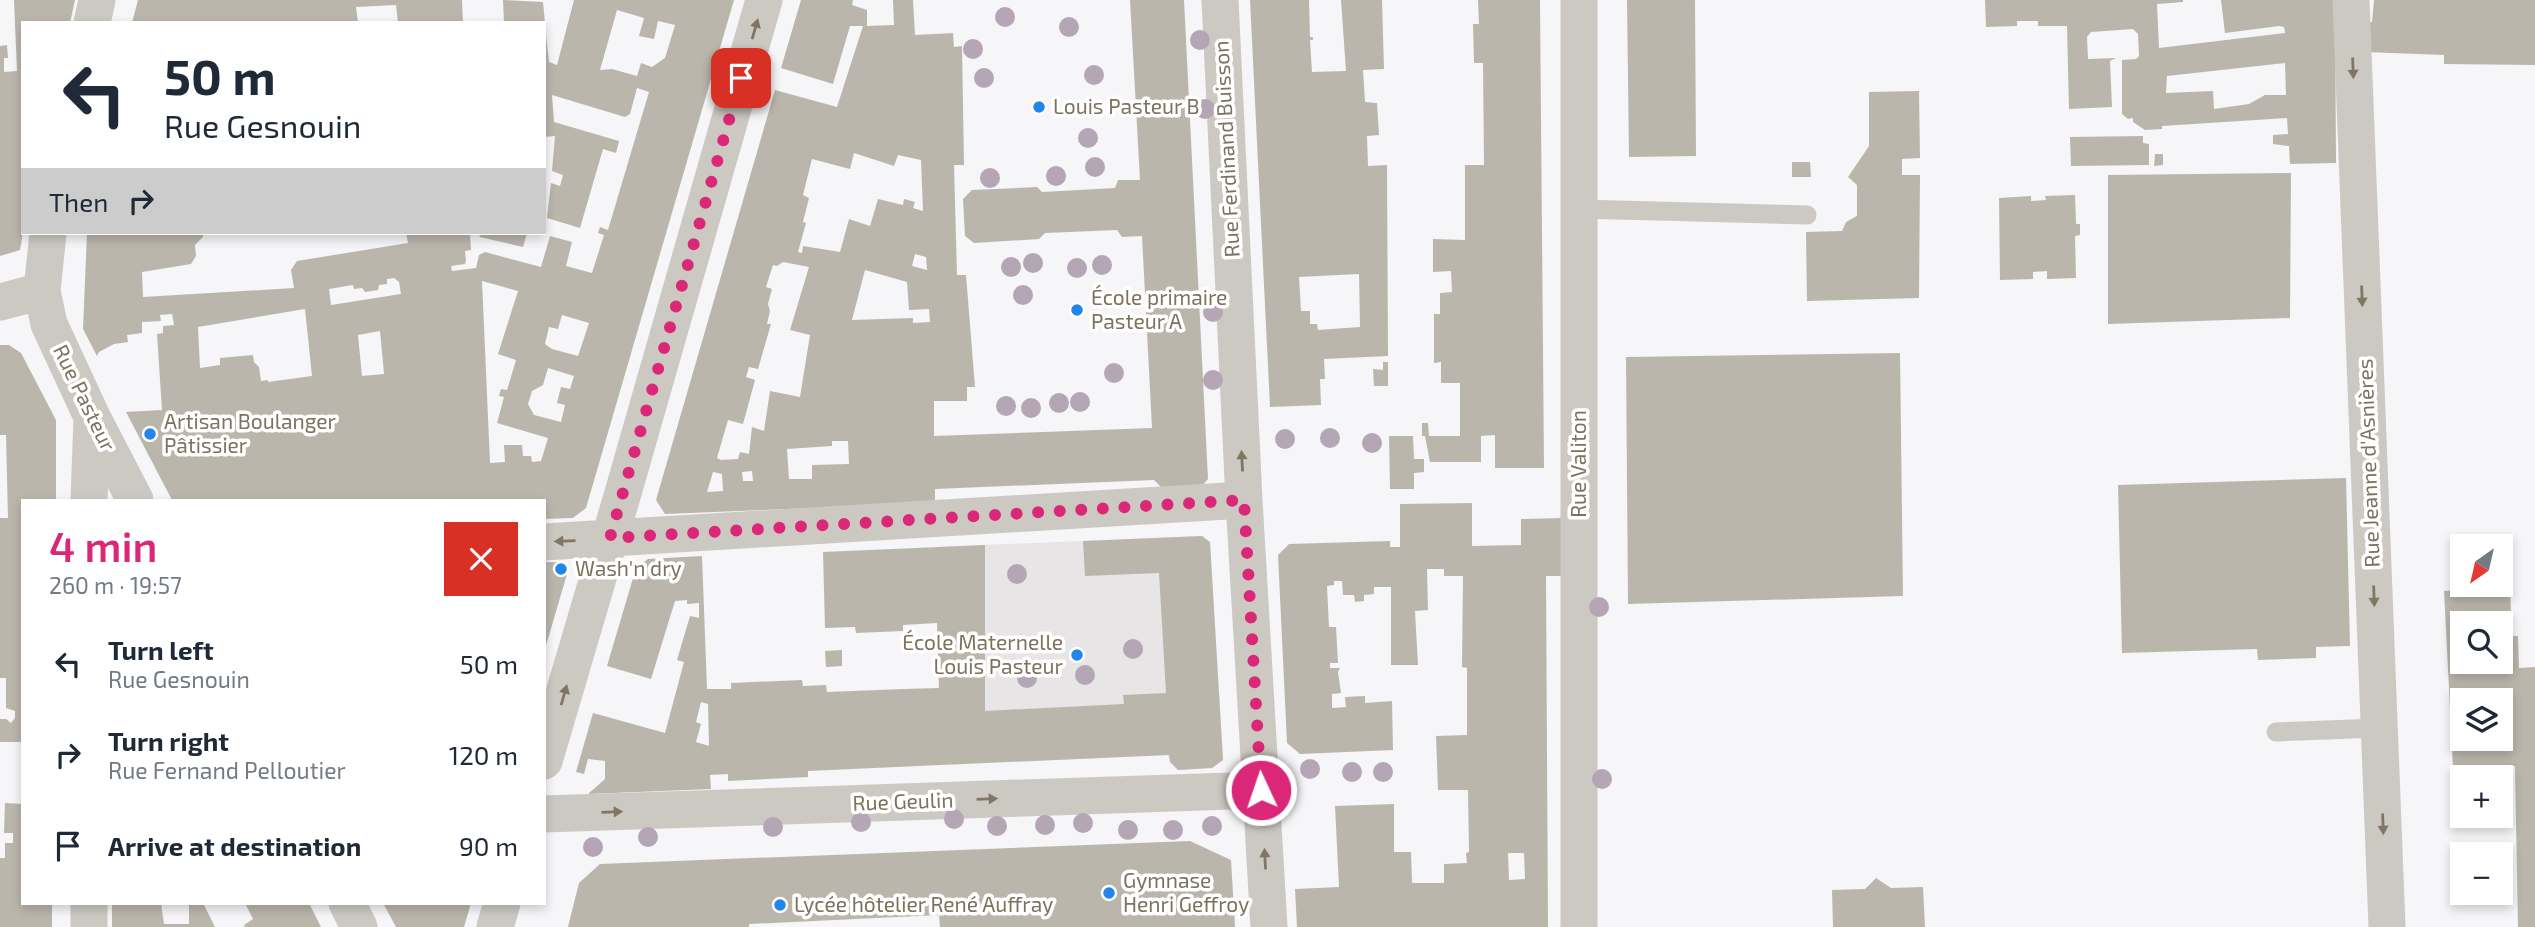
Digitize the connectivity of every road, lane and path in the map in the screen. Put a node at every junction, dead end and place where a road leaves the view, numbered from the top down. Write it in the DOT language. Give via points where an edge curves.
graph roads {
  1 [pos="97,0"];
  2 [pos="764,0"];
  3 [pos="1220,0"];
  4 [pos="1580,0"];
  5 [pos="2351,0"];
  6 [pos="92,21"];
  7 [pos="1579,209"];
  8 [pos="1807,215"];
  9 [pos="48,235"];
  10 [pos="42,291"];
  11 [pos="0,302"];
  12 [pos="92,417"];
  13 [pos="89,499"];
  14 [pos="134,499"];
  15 [pos="1244,500"];
  16 [pos="610,538"];
  17 [pos="546,542"];
  18 [pos="2379,728"];
  19 [pos="2276,732"];
  20 [pos="546,754"];
  21 [pos="1261,790"];
  22 [pos="546,814"];
  23 [pos="89,905"];
  24 [pos="348,905"];
  25 [pos="501,905"];
  26 [pos="89,927"];
  27 [pos="359,927"];
  28 [pos="495,927"];
  29 [pos="1269,927"];
  30 [pos="1579,927"];
  31 [pos="2387,927"];
  1 -- 6 [label="street"];
  16 -- 2 [label="street, one-way"];
  15 -- 3 [label="street, Rue Ferdinand Buisson, one-way"];
  4 -- 7 [label="street, Rue Valiton"];
  5 -- 18 [label="street, Rue Jeanne d'Asnières, one-way"];
  7 -- 8 [label="lane"];
  7 -- 30 [label="street, Rue Valiton"];
  9 -- 10 [label="street, Rue Pasteur"];
  10 -- 11 [label="street"];
  10 -- 12 [label="street, Rue Pasteur" via="49,324"];
  12 -- 13 [label="street"];
  12 -- 14 [label="street, Rue Pasteur"];
  15 -- 16 [label="street"];
  15 -- 21 [label="street, Rue Ferdinand Buisson"];
  16 -- 17 [label="street, one-way"];
  20 -- 16 [label="street, one-way"];
  18 -- 19 [label="lane"];
  18 -- 31 [label="street, Rue Jeanne d'Asnières, one-way"];
  22 -- 21 [label="street, Rue Geulin, one-way"];
  29 -- 21 [label="street, Rue Ferdinand Buisson, one-way"];
  23 -- 26 [label="street"];
  24 -- 27 [label="street"];
  25 -- 28 [label="street"];
}
